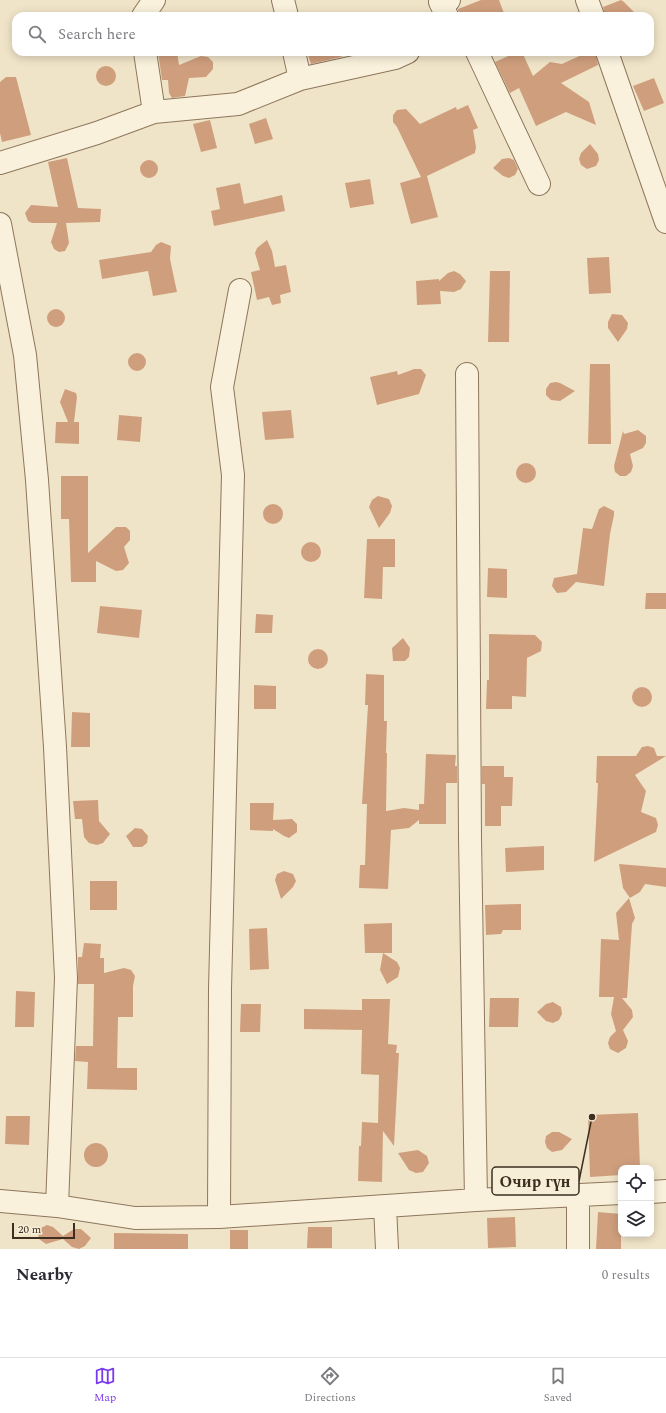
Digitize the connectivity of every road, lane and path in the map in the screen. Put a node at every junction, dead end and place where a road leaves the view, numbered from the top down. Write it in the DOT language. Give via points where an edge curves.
graph roads {
  1 [pos="154,0"];
  2 [pos="284,0"];
  3 [pos="587,0"];
  4 [pos="146,12"];
  5 [pos="286,12"];
  6 [pos="592,12"];
  7 [pos="146,56"];
  8 [pos="295,56"];
  9 [pos="399,56"];
  10 [pos="479,56"];
  11 [pos="608,56"];
  12 [pos="300,79"];
  13 [pos="154,112"];
  14 [pos="0,163"];
  15 [pos="539,184"];
  16 [pos="666,222"];
  17 [pos="0,224"];
  18 [pos="240,290"];
  19 [pos="467,374"];
  20 [pos="666,1191"];
  21 [pos="654,1192"];
  22 [pos="618,1193"];
  23 [pos="578,1195"];
  24 [pos="476,1200"];
  25 [pos="0,1201"];
  26 [pos="57,1206"];
  27 [pos="385,1206"];
  28 [pos="219,1217"];
  29 [pos="387,1249"];
  30 [pos="578,1249"];
  1 -- 4 [label="street"];
  2 -- 5 [label="street"];
  3 -- 6 [label="street"];
  7 -- 13 [label="street"];
  8 -- 12 [label="street"];
  9 -- 12 [label="street"];
  10 -- 15 [label="street"];
  11 -- 16 [label="street"];
  12 -- 13 [label="street" via="238,104"];
  13 -- 14 [label="street" via="97,133"];
  17 -- 26 [label="street" via="25,356 37,480 55,747 66,978"];
  18 -- 28 [label="street" via="222,388 233,475 220,989"];
  19 -- 24 [label="street" via="470,838"];
  20 -- 21 [label="street"];
  22 -- 23 [label="street"];
  23 -- 24 [label="street"];
  23 -- 30 [label="street"];
  24 -- 27 [label="street"];
  25 -- 26 [label="street"];
  26 -- 28 [label="street" via="135,1218"];
  27 -- 28 [label="street"];
  27 -- 29 [label="street"];
}
